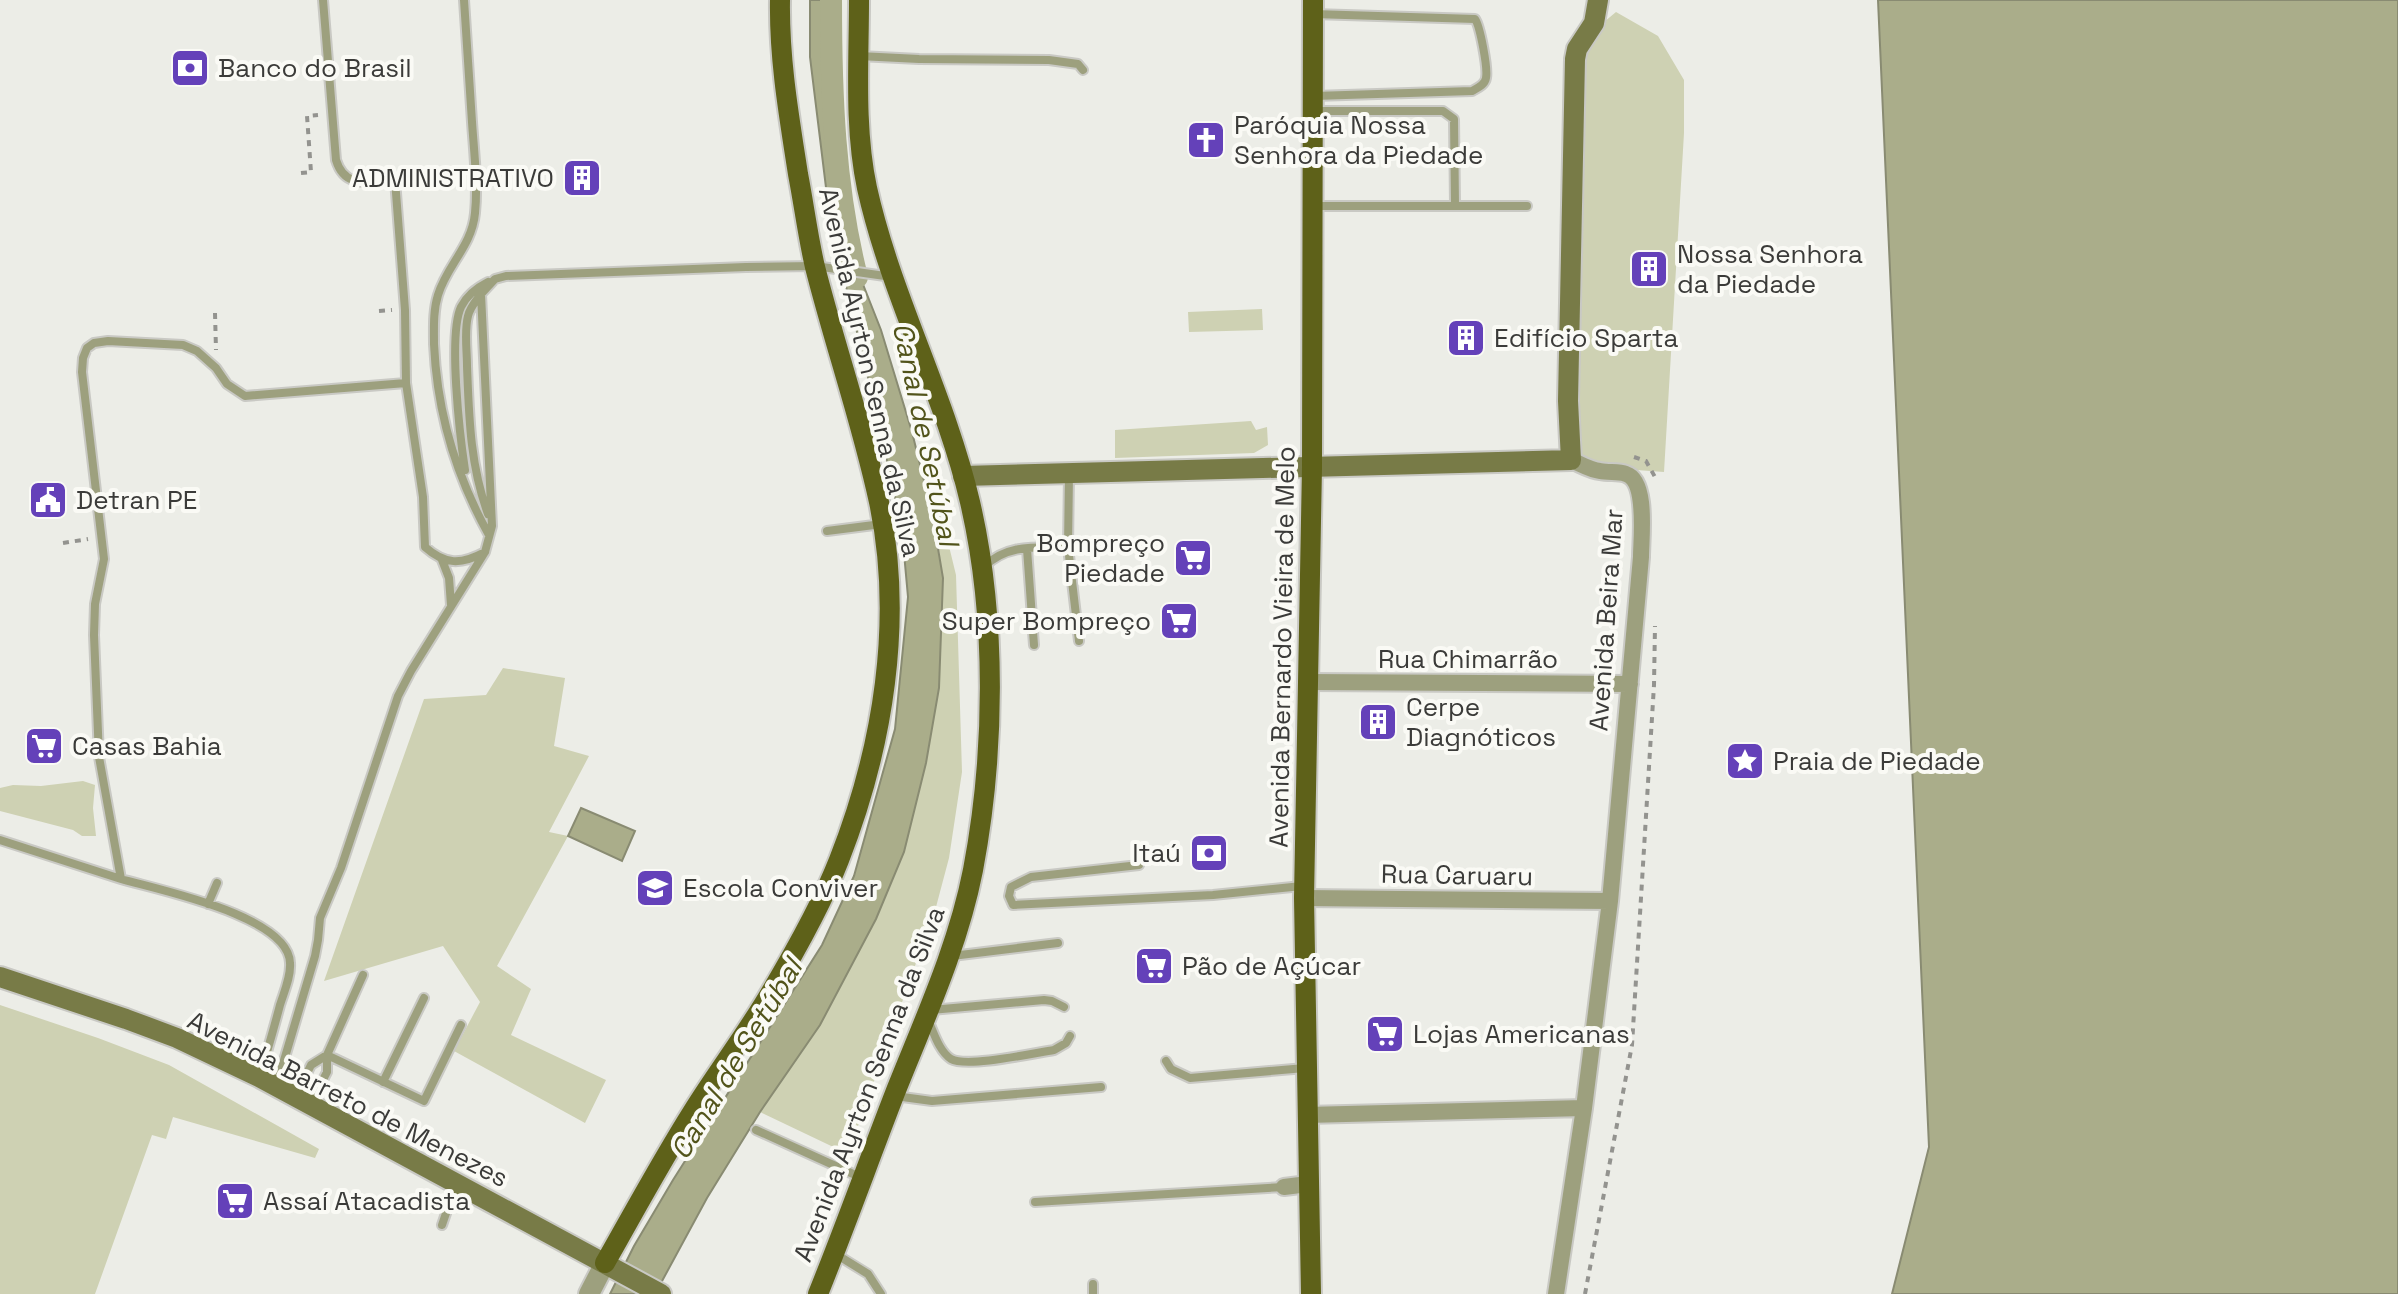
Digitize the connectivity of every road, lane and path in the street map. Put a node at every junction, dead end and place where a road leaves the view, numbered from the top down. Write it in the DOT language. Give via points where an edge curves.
graph roads {
  1 [pos="323,0"];
  2 [pos="464,0"];
  3 [pos="780,0"];
  4 [pos="859,0"];
  5 [pos="1598,0"];
  6 [pos="1313,7"];
  7 [pos="858,56"];
  8 [pos="1083,70"];
  9 [pos="1313,103"];
  10 [pos="1455,205"];
  11 [pos="1314,206"];
  12 [pos="1527,206"];
  13 [pos="815,266"];
  14 [pos="884,276"];
  15 [pos="495,279"];
  16 [pos="481,294"];
  17 [pos="215,313"];
  18 [pos="216,368"];
  19 [pos="406,383"];
  20 [pos="1571,460"];
  21 [pos="1312,467"];
  22 [pos="1069,474"];
  23 [pos="963,476"];
  24 [pos="468,491"];
  25 [pos="883,524"];
  26 [pos="492,526"];
  27 [pos="827,531"];
  28 [pos="102,536"];
  29 [pos="491,537"];
  30 [pos="63,543"];
  31 [pos="1068,547"];
  32 [pos="1027,549"];
  33 [pos="485,552"];
  34 [pos="442,560"];
  35 [pos="982,569"];
  36 [pos="451,605"];
  37 [pos="1079,641"];
  38 [pos="1034,645"];
  39 [pos="1306,682"];
  40 [pos="1630,684"];
  41 [pos="0,840"];
  42 [pos="1139,865"];
  43 [pos="121,879"];
  44 [pos="217,883"];
  45 [pos="1304,892"];
  46 [pos="1610,901"];
  47 [pos="208,904"];
  48 [pos="1058,943"];
  49 [pos="948,957"];
  50 [pos="363,975"];
  51 [pos="0,977"];
  52 [pos="424,998"];
  53 [pos="1064,1007"];
  54 [pos="927,1013"];
  55 [pos="461,1025"];
  56 [pos="1070,1036"];
  57 [pos="327,1055"];
  58 [pos="1166,1061"];
  59 [pos="1306,1068"];
  60 [pos="268,1081"];
  61 [pos="383,1082"];
  62 [pos="1101,1087"];
  63 [pos="894,1096"];
  64 [pos="303,1100"];
  65 [pos="1584,1108"];
  66 [pos="1306,1115"];
  67 [pos="756,1130"];
  68 [pos="863,1178"];
  69 [pos="457,1182"];
  70 [pos="1308,1184"];
  71 [pos="1284,1187"];
  72 [pos="1035,1202"];
  73 [pos="442,1225"];
  74 [pos="834,1253"];
  75 [pos="608,1265"];
  76 [pos="659,1293"];
  77 [pos="589,1294"];
  78 [pos="818,1294"];
  79 [pos="881,1294"];
  80 [pos="1311,1294"];
  81 [pos="1556,1294"];
  1 -- 19 [label="lane" via="339,170 355,181 395,180"];
  2 -- 24 [label="lane" via="475,210 473,231 437,296 434,323 441,407"];
  3 -- 13 [label="main road, Avenida Ayrton Senna da Silva" via="785,101"];
  4 -- 7 [label="main road, Avenida Ayrton Senna da Silva"];
  5 -- 20 [label="main road" via="1594,23 1575,59"];
  6 -- 9 [label="main road, Avenida Bernardo Vieira de Melo"];
  6 -- 9 [label="lane" via="1475,19 1486,78 1472,91"];
  7 -- 8 [label="lane" via="1049,60 1078,64"];
  7 -- 14 [label="main road, Avenida Ayrton Senna da Silva" via="861,140"];
  9 -- 10 [label="lane" via="1450,114"];
  9 -- 11 [label="main road, Avenida Bernardo Vieira de Melo"];
  10 -- 11 [label="lane"];
  10 -- 12 [label="lane"];
  11 -- 21 [label="main road, Avenida Bernardo Vieira de Melo"];
  13 -- 14 [label="lane"];
  13 -- 15 [label="lane"];
  13 -- 25 [label="main road, Avenida Ayrton Senna da Silva"];
  14 -- 23 [label="main road, Avenida Ayrton Senna da Silva" via="945,416"];
  15 -- 16 [label="lane"];
  15 -- 24 [label="lane" via="468,296 456,333"];
  16 -- 26 [label="lane"];
  16 -- 26 [label="lane" via="468,317 470,436"];
  17 -- 18 [label="path"];
  18 -- 19 [label="lane" via="245,396"];
  18 -- 28 [label="lane" via="183,345 108,341 87,348 82,372"];
  19 -- 34 [label="lane" via="425,547"];
  20 -- 21 [label="main road"];
  20 -- 40 [label="street, Avenida Beira Mar" via="1601,472 1625,473 1640,495 1641,557"];
  21 -- 22 [label="main road"];
  21 -- 39 [label="main road, Avenida Bernardo Vieira de Melo"];
  22 -- 23 [label="main road"];
  22 -- 31 [label="lane"];
  23 -- 35 [label="main road, Avenida Ayrton Senna da Silva"];
  24 -- 29 [label="lane"];
  25 -- 27 [label="lane"];
  25 -- 75 [label="main road, Avenida Ayrton Senna da Silva" via="890,605 876,739 838,862 770,995 693,1111"];
  26 -- 29 [label="lane"];
  28 -- 30 [label="path"];
  28 -- 43 [label="lane" via="94,612 96,719"];
  29 -- 33 [label="lane"];
  31 -- 32 [label="lane"];
  31 -- 37 [label="lane"];
  32 -- 35 [label="lane" via="1000,553"];
  32 -- 38 [label="lane"];
  33 -- 34 [label="lane" via="467,560"];
  33 -- 36 [label="lane"];
  34 -- 36 [label="lane"];
  35 -- 49 [label="main road, Avenida Ayrton Senna da Silva" via="990,679 987,770 973,871"];
  36 -- 60 [label="lane" via="398,696 320,918 315,956"];
  39 -- 40 [label="street, Rua Chimarrão"];
  39 -- 45 [label="main road, Avenida Bernardo Vieira de Melo"];
  40 -- 46 [label="street, Avenida Beira Mar"];
  41 -- 43 [label="lane"];
  42 -- 45 [label="lane" via="1031,877 1011,887 1009,896 1013,905"];
  43 -- 47 [label="lane"];
  44 -- 47 [label="lane"];
  45 -- 46 [label="street, Rua Caruaru"];
  45 -- 59 [label="main road, Avenida Bernardo Vieira de Melo"];
  46 -- 65 [label="street, Avenida Beira Mar"];
  47 -- 60 [label="lane" via="255,923 283,942 289,955"];
  48 -- 49 [label="lane"];
  49 -- 54 [label="main road, Avenida Ayrton Senna da Silva"];
  50 -- 57 [label="lane"];
  51 -- 60 [label="main road, Avenida Barreto de Menezes" via="177,1038"];
  52 -- 61 [label="lane"];
  53 -- 54 [label="lane" via="1044,1000"];
  54 -- 56 [label="lane" via="944,1051 952,1060 969,1063 1054,1050"];
  54 -- 63 [label="main road, Avenida Ayrton Senna da Silva"];
  55 -- 61 [label="lane" via="424,1101"];
  57 -- 61 [label="lane"];
  57 -- 64 [label="lane" via="327,1072"];
  57 -- 64 [label="lane" via="311,1065"];
  58 -- 59 [label="lane" via="1190,1078"];
  59 -- 66 [label="main road, Avenida Bernardo Vieira de Melo"];
  60 -- 64 [label="main road, Avenida Barreto de Menezes"];
  62 -- 63 [label="lane" via="932,1101"];
  63 -- 68 [label="main road, Avenida Ayrton Senna da Silva"];
  64 -- 69 [label="main road, Avenida Barreto de Menezes"];
  65 -- 66 [label="street"];
  65 -- 81 [label="street, Avenida Beira Mar"];
  66 -- 70 [label="main road, Avenida Bernardo Vieira de Melo"];
  67 -- 68 [label="lane"];
  68 -- 74 [label="main road, Avenida Ayrton Senna da Silva"];
  69 -- 73 [label="lane"];
  69 -- 75 [label="main road, Avenida Barreto de Menezes"];
  70 -- 71 [label="street"];
  70 -- 80 [label="main road, Avenida Bernardo Vieira de Melo"];
  71 -- 72 [label="lane"];
  74 -- 78 [label="main road, Avenida Ayrton Senna da Silva"];
  74 -- 79 [label="lane" via="868,1274"];
  75 -- 76 [label="main road, Avenida Barreto de Menezes"];
  75 -- 77 [label="street"];
}
